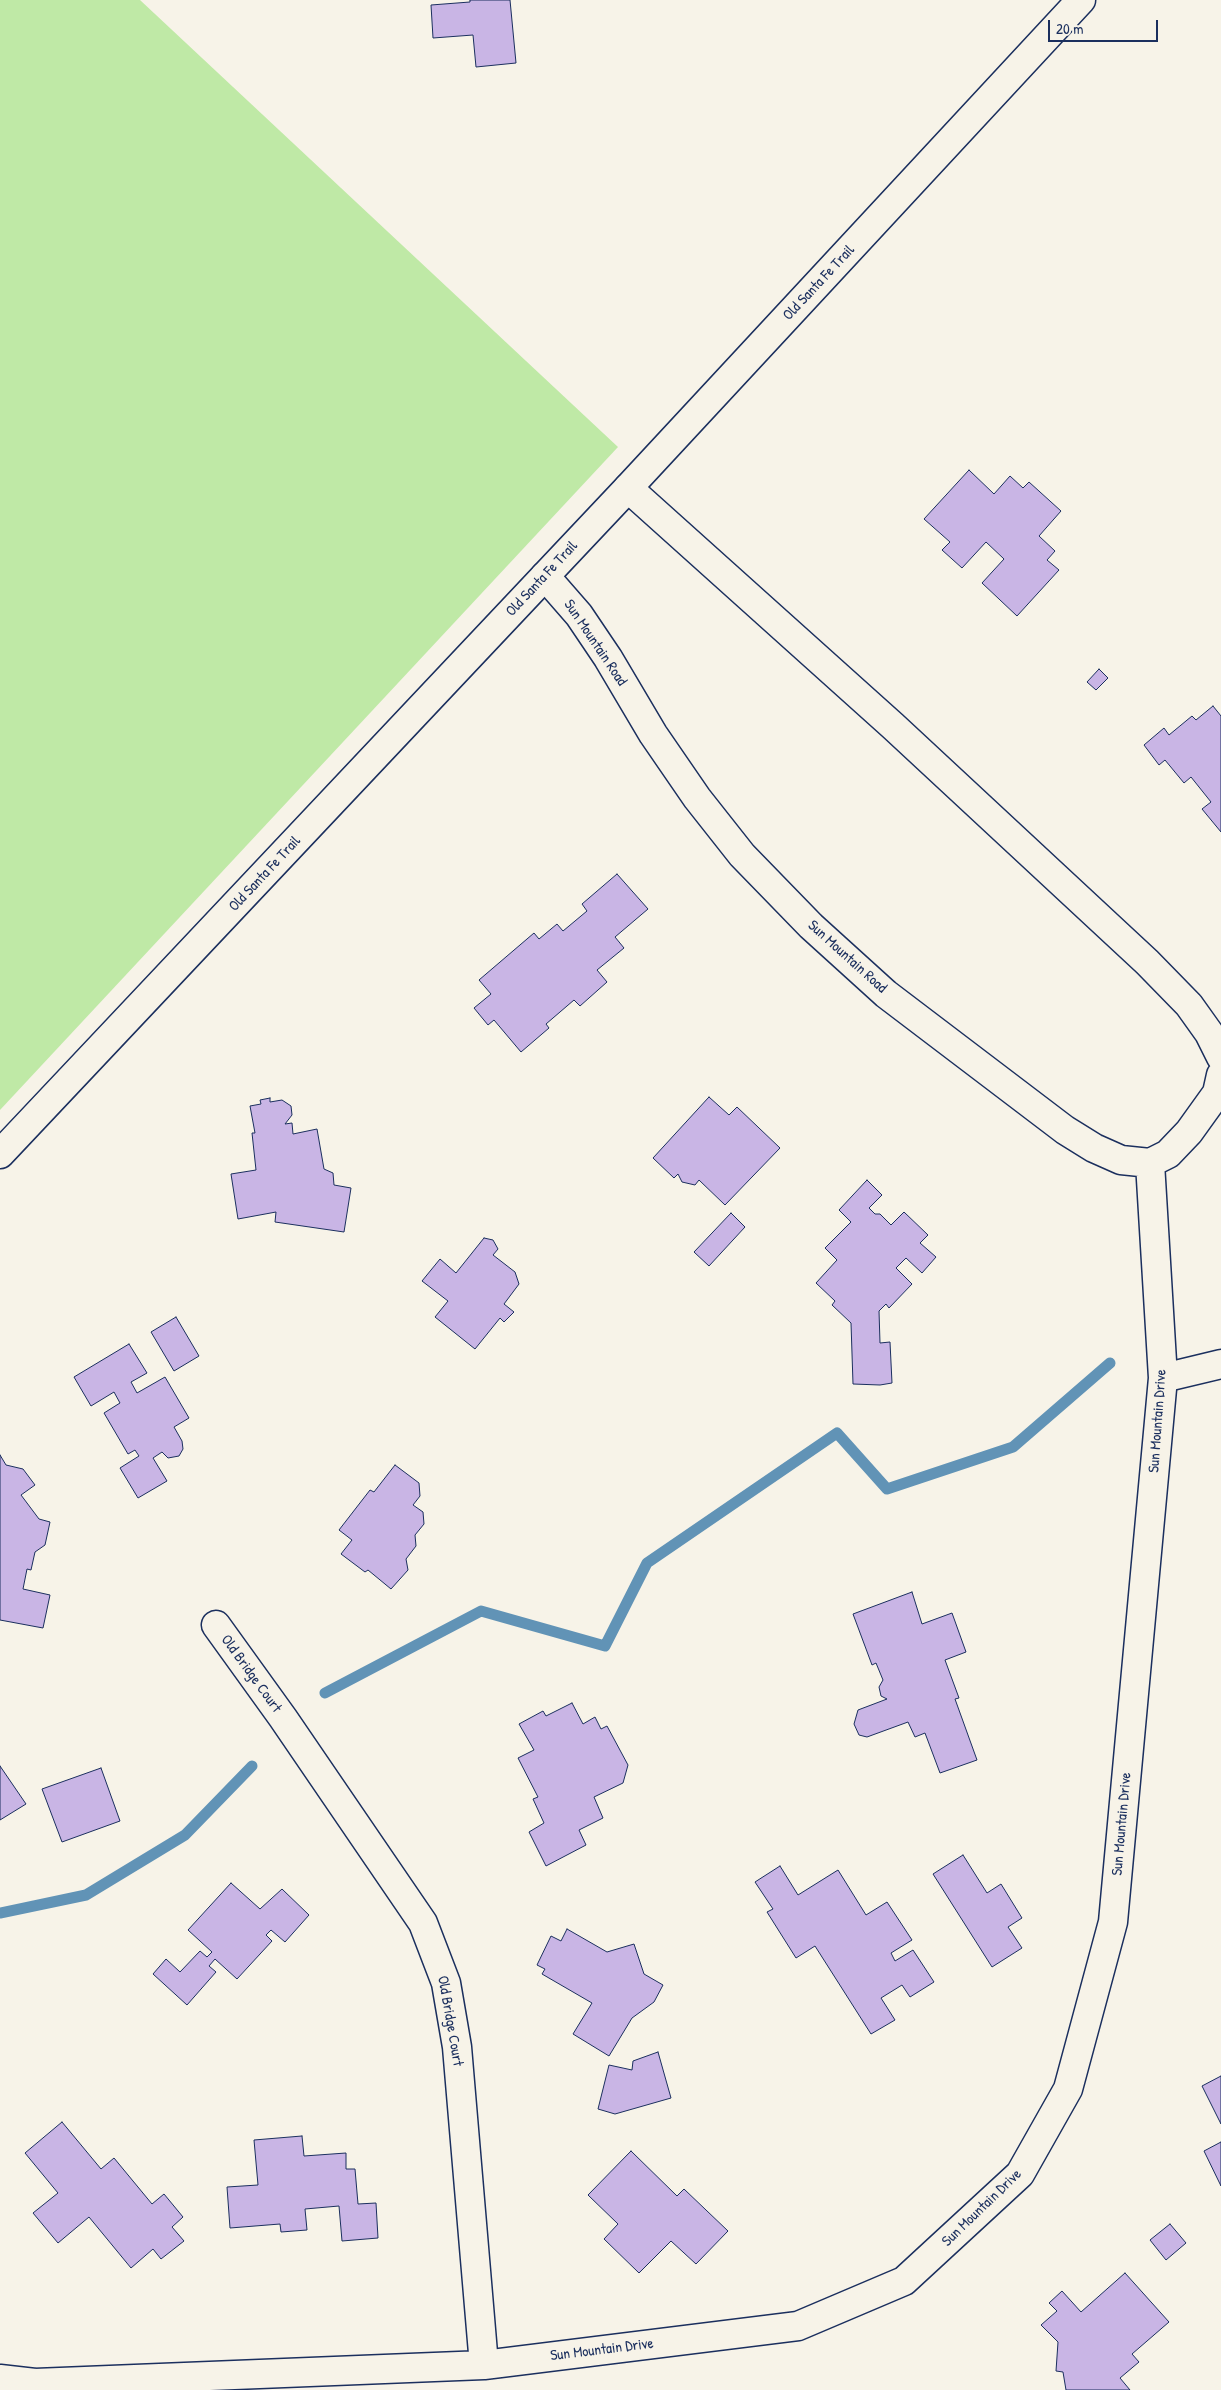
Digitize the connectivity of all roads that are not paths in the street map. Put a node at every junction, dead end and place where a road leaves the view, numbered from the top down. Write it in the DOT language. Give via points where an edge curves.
graph roads {
  1 [pos="1081,0"];
  2 [pos="628,488"];
  3 [pos="545,576"];
  4 [pos="1221,1057"];
  5 [pos="1221,1075"];
  6 [pos="0,1154"];
  7 [pos="1150,1163"];
  8 [pos="1221,1364"];
  9 [pos="1164,1378"];
  10 [pos="216,1625"];
  11 [pos="484,2365"];
  12 [pos="0,2379"];
  1 -- 2 [label="street, Old Santa Fe Trail"];
  2 -- 3 [label="street, Old Santa Fe Trail"];
  2 -- 4 [label="street" via="893,726 1147,962 1188,1004"];
  3 -- 6 [label="street, Old Santa Fe Trail"];
  3 -- 7 [label="street, Sun Mountain Road" via="584,622 696,798 742,855 811,926 886,994 1065,1130 1121,1160"];
  5 -- 7 [label="street" via="1217,1093 1189,1132 1168,1154"];
  7 -- 9 [label="street, Sun Mountain Drive"];
  8 -- 9 [label="street"];
  9 -- 11 [label="street, Sun Mountain Drive" via="1113,1922 1068,2089 1020,2174 904,2281 798,2326"];
  10 -- 11 [label="street, Old Bridge Court" via="423,1923 446,1983 457,2047"];
  11 -- 12 [label="street, Sun Mountain Drive" via="35,2383"];
}
